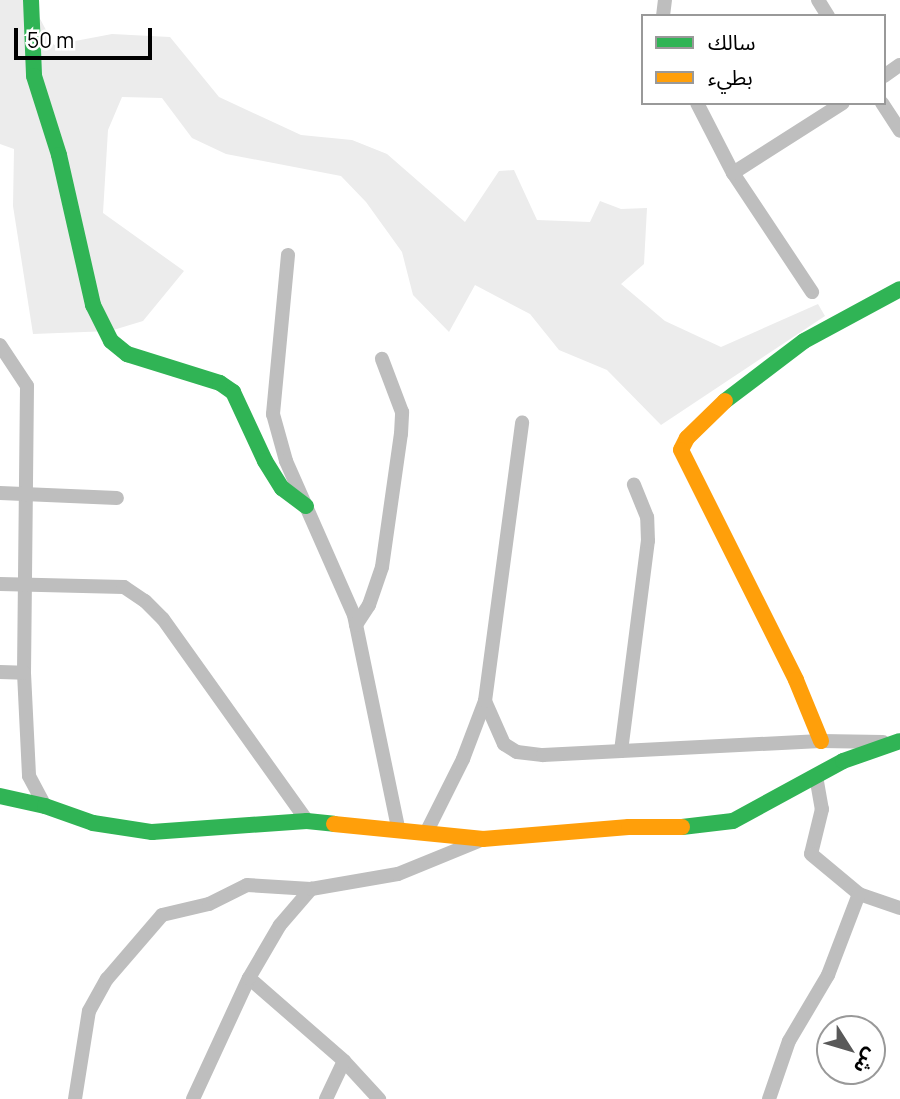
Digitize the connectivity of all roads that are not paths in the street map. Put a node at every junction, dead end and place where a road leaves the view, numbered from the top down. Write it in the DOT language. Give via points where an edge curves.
graph roads {
  1 [pos="31,0"];
  2 [pos="698,105"];
  3 [pos="840,105"];
  4 [pos="883,105"];
  5 [pos="900,131"];
  6 [pos="733,173"];
  7 [pos="288,255"];
  8 [pos="900,289"];
  9 [pos="812,292"];
  10 [pos="0,345"];
  11 [pos="382,359"];
  12 [pos="522,422"];
  13 [pos="634,485"];
  14 [pos="0,493"];
  15 [pos="24,494"];
  16 [pos="117,498"];
  17 [pos="306,506"];
  18 [pos="0,584"];
  19 [pos="23,585"];
  20 [pos="356,625"];
  21 [pos="0,672"];
  22 [pos="24,673"];
  23 [pos="485,701"];
  24 [pos="821,741"];
  25 [pos="899,741"];
  26 [pos="621,751"];
  27 [pos="816,776"];
  28 [pos="0,796"];
  29 [pos="45,806"];
  30 [pos="307,821"];
  31 [pos="398,828"];
  32 [pos="426,833"];
  33 [pos="483,839"];
  34 [pos="311,889"];
  35 [pos="859,894"];
  36 [pos="900,908"];
  37 [pos="249,978"];
  38 [pos="344,1061"];
  39 [pos="75,1099"];
  40 [pos="193,1099"];
  41 [pos="326,1099"];
  42 [pos="379,1099"];
  43 [pos="769,1099"];
  1 -- 17 [label="street" via="34,76 59,155 93,305 111,341 127,354 220,383 233,392 276,479"];
  2 -- 6 [label="street"];
  3 -- 6 [label="street"];
  4 -- 5 [label="street"];
  6 -- 9 [label="street"];
  7 -- 17 [label="street" via="274,414 286,461"];
  8 -- 24 [label="street" via="850,313 785,355 727,399 687,438 681,450 796,680"];
  10 -- 15 [label="street" via="27,386"];
  11 -- 20 [label="street" via="402,412 401,435 382,567 369,605"];
  12 -- 23 [label="street"];
  13 -- 26 [label="street" via="647,517 648,541"];
  14 -- 15 [label="street"];
  15 -- 16 [label="street"];
  15 -- 19 [label="street"];
  17 -- 20 [label="street"];
  18 -- 19 [label="street"];
  19 -- 22 [label="street"];
  19 -- 30 [label="street" via="124,587 145,601"];
  20 -- 31 [label="street"];
  21 -- 22 [label="street"];
  22 -- 29 [label="street" via="29,776"];
  23 -- 26 [label="street" via="504,744 517,751 543,755"];
  23 -- 32 [label="street" via="463,759"];
  24 -- 25 [label="street"];
  24 -- 26 [label="street"];
  25 -- 27 [label="street"];
  27 -- 33 [label="street" via="733,821"];
  27 -- 35 [label="street" via="822,809 811,854"];
  28 -- 29 [label="street"];
  29 -- 30 [label="street" via="93,823 152,832"];
  30 -- 31 [label="street"];
  31 -- 32 [label="street"];
  32 -- 33 [label="street"];
  33 -- 34 [label="street" via="398,874"];
  34 -- 37 [label="street" via="280,925"];
  34 -- 39 [label="street" via="247,885 209,904 162,915 107,979 89,1011"];
  35 -- 36 [label="street"];
  35 -- 43 [label="street" via="828,975 789,1041"];
  37 -- 38 [label="street"];
  37 -- 40 [label="street"];
  38 -- 41 [label="street"];
  38 -- 42 [label="street"];
}
